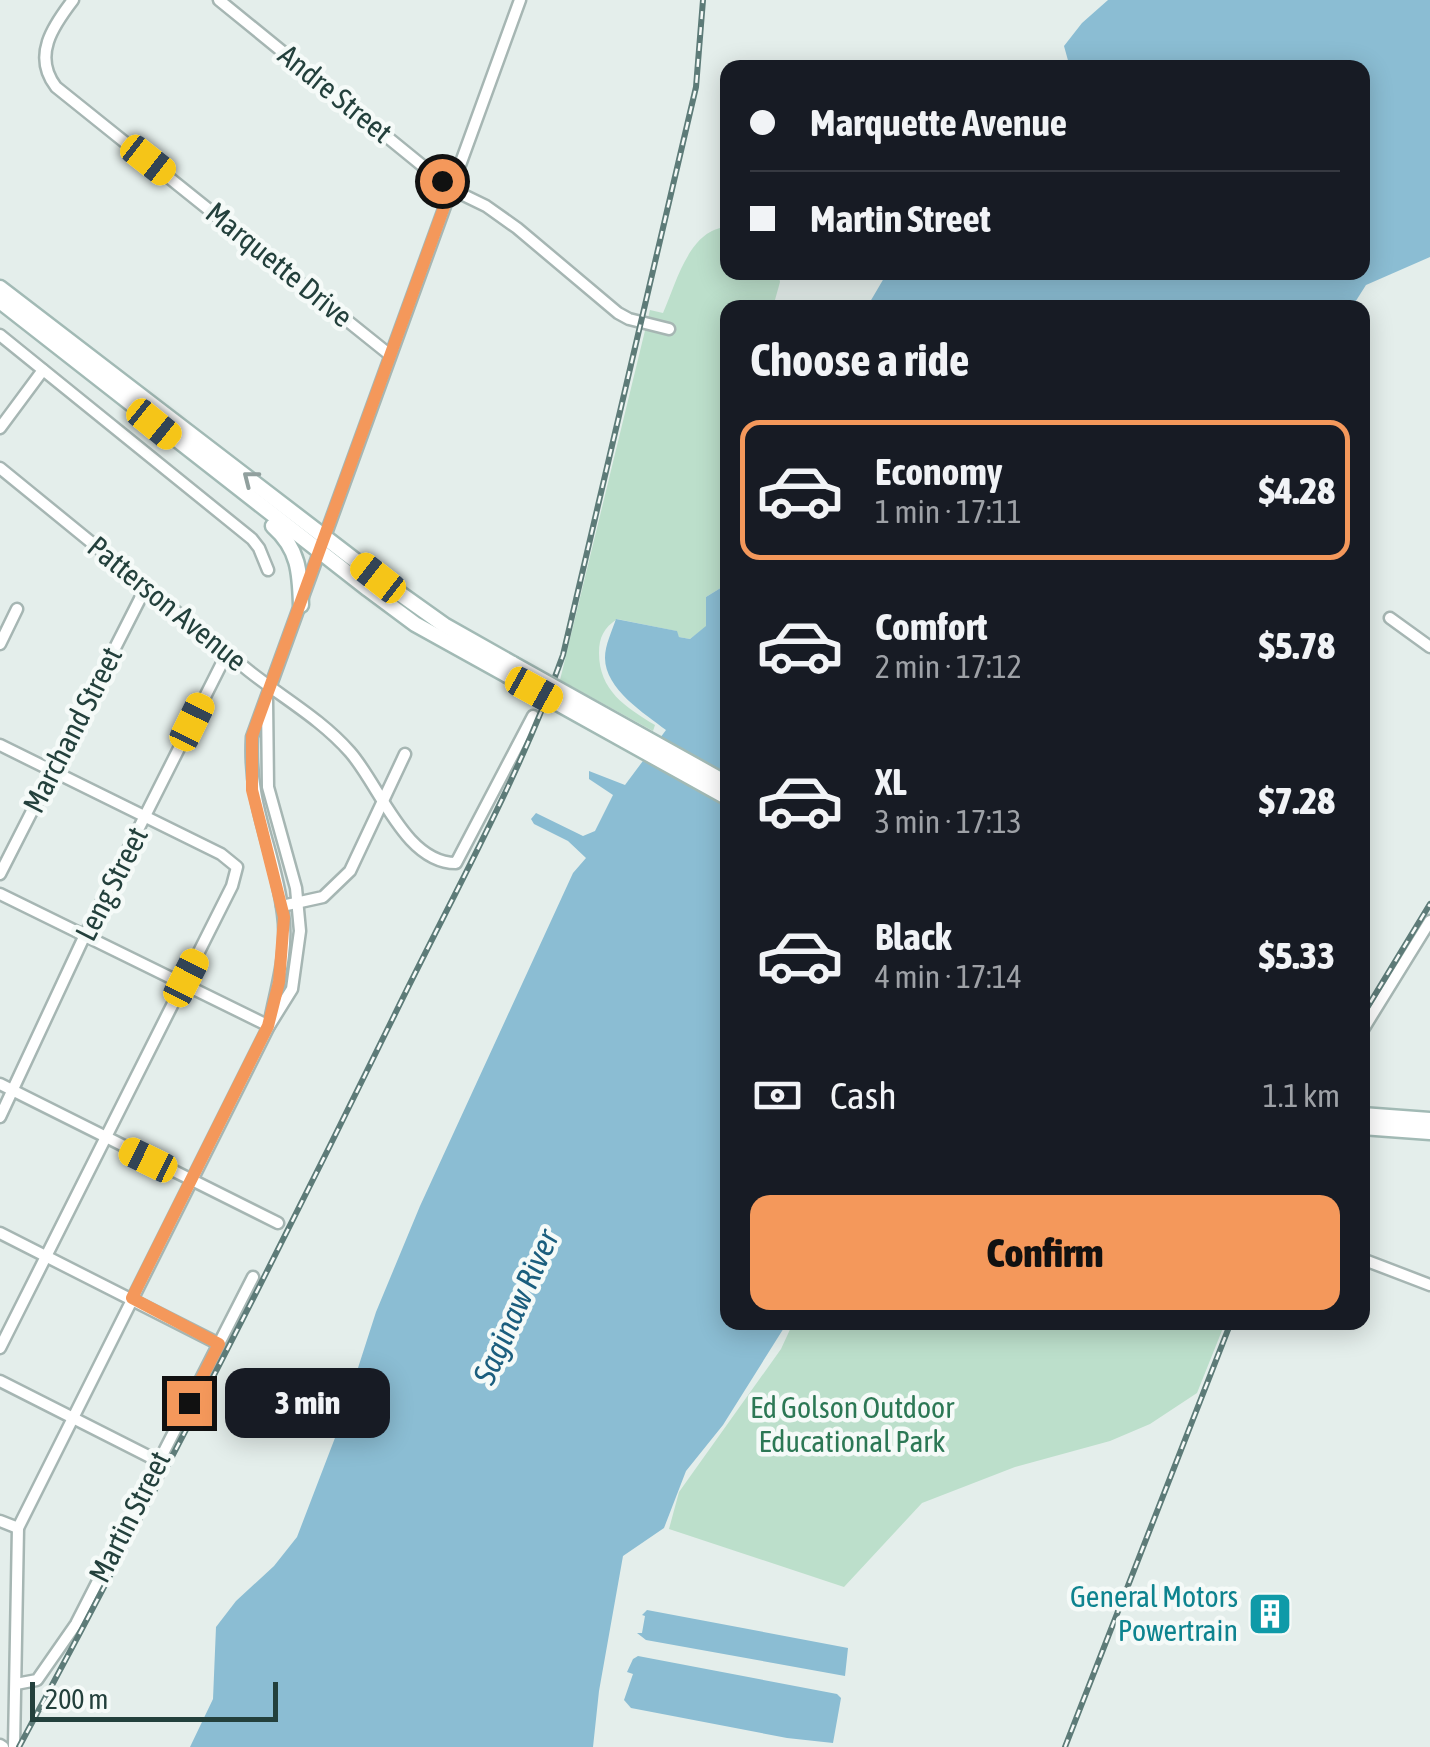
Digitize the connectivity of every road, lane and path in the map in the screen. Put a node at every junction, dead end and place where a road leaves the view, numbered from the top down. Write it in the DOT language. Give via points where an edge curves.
graph roads {
  1 [pos="73,0"];
  2 [pos="220,0"];
  3 [pos="520,0"];
  4 [pos="451,188"];
  5 [pos="0,288"];
  6 [pos="0,301"];
  7 [pos="669,329"];
  8 [pos="0,335"];
  9 [pos="390,355"];
  10 [pos="43,370"];
  11 [pos="0,428"];
  12 [pos="0,468"];
  13 [pos="250,499"];
  14 [pos="327,538"];
  15 [pos="321,553"];
  16 [pos="268,570"];
  17 [pos="146,587"];
  18 [pos="302,605"];
  19 [pos="18,609"];
  20 [pos="1390,618"];
  21 [pos="0,644"];
  22 [pos="1430,647"];
  23 [pos="227,652"];
  24 [pos="510,670"];
  25 [pos="269,694"];
  26 [pos="533,716"];
  27 [pos="0,746"];
  28 [pos="405,754"];
  29 [pos="52,772"];
  30 [pos="720,780"];
  31 [pos="720,793"];
  32 [pos="382,796"];
  33 [pos="144,818"];
  34 [pos="0,874"];
  35 [pos="0,894"];
  36 [pos="299,904"];
  37 [pos="282,906"];
  38 [pos="1430,920"];
  39 [pos="84,937"];
  40 [pos="182,985"];
  41 [pos="1370,1018"];
  42 [pos="268,1026"];
  43 [pos="0,1084"];
  44 [pos="13,1091"];
  45 [pos="1370,1116"];
  46 [pos="0,1117"];
  47 [pos="1430,1120"];
  48 [pos="1370,1127"];
  49 [pos="1430,1132"];
  50 [pos="105,1138"];
  51 [pos="192,1180"];
  52 [pos="278,1223"];
  53 [pos="0,1233"];
  54 [pos="46,1256"];
  55 [pos="1370,1262"];
  56 [pos="254,1277"];
  57 [pos="1430,1285"];
  58 [pos="132,1298"];
  59 [pos="219,1344"];
  60 [pos="0,1348"];
  61 [pos="0,1382"];
  62 [pos="73,1418"];
  63 [pos="158,1461"];
  64 [pos="0,1522"];
  65 [pos="18,1528"];
  66 [pos="16,1684"];
  67 [pos="14,1747"];
  1 -- 9 [label="street, Marquette Drive" via="45,52 56,87"];
  2 -- 4 [label="street, Andre Street"];
  3 -- 4 [label="street"];
  4 -- 7 [label="street, Andre Street" via="517,228 618,312"];
  4 -- 9 [label="street"];
  14 -- 5 [label="main road, one-way"];
  6 -- 13 [label="main road"];
  8 -- 10 [label="street"];
  9 -- 14 [label="street"];
  10 -- 11 [label="street"];
  10 -- 16 [label="street" via="252,539"];
  12 -- 17 [label="street, Patterson Avenue"];
  13 -- 15 [label="main road"];
  13 -- 18 [label="main road" via="294,550"];
  14 -- 15 [label="street"];
  14 -- 24 [label="main road"];
  15 -- 18 [label="street"];
  15 -- 24 [label="main road" via="415,624"];
  17 -- 23 [label="street, Patterson Avenue"];
  17 -- 29 [label="street, Marchand Street"];
  18 -- 25 [label="street"];
  19 -- 21 [label="street"];
  20 -- 22 [label="street"];
  23 -- 25 [label="street, Patterson Avenue"];
  23 -- 33 [label="street, Leng Street"];
  24 -- 30 [label="main road, bridge"];
  24 -- 31 [label="main road, bridge"];
  25 -- 32 [label="street, Patterson Avenue" via="324,725"];
  25 -- 36 [label="street" via="268,788"];
  25 -- 37 [label="street" via="252,736 251,776"];
  26 -- 32 [label="street, Patterson Avenue" via="456,863 416,846"];
  27 -- 29 [label="street"];
  28 -- 32 [label="street"];
  29 -- 33 [label="street"];
  29 -- 34 [label="street, Marchand Street"];
  32 -- 36 [label="street" via="350,871 323,898"];
  33 -- 39 [label="street, Leng Street"];
  33 -- 40 [label="street" via="237,867"];
  35 -- 39 [label="street"];
  36 -- 37 [label="street"];
  36 -- 42 [label="street" via="292,989"];
  37 -- 42 [label="street" via="282,961"];
  38 -- 41 [label="street"];
  39 -- 40 [label="street"];
  39 -- 44 [label="street, Leng Street"];
  40 -- 42 [label="street"];
  40 -- 50 [label="street"];
  42 -- 51 [label="street"];
  43 -- 44 [label="street"];
  44 -- 46 [label="street, Leng Street"];
  44 -- 50 [label="street"];
  45 -- 47 [label="main road"];
  48 -- 49 [label="main road"];
  50 -- 51 [label="street"];
  50 -- 54 [label="street"];
  51 -- 52 [label="street"];
  51 -- 58 [label="street"];
  53 -- 54 [label="street"];
  54 -- 58 [label="street"];
  54 -- 60 [label="street"];
  55 -- 57 [label="street"];
  56 -- 59 [label="street, Martin Street"];
  58 -- 59 [label="street"];
  58 -- 62 [label="street"];
  59 -- 63 [label="street, Martin Street"];
  61 -- 62 [label="street"];
  62 -- 63 [label="street"];
  62 -- 65 [label="street"];
  63 -- 66 [label="street, Martin Street" via="58,1653 38,1680"];
  64 -- 65 [label="street"];
  65 -- 66 [label="street"];
  66 -- 67 [label="street"];
}
